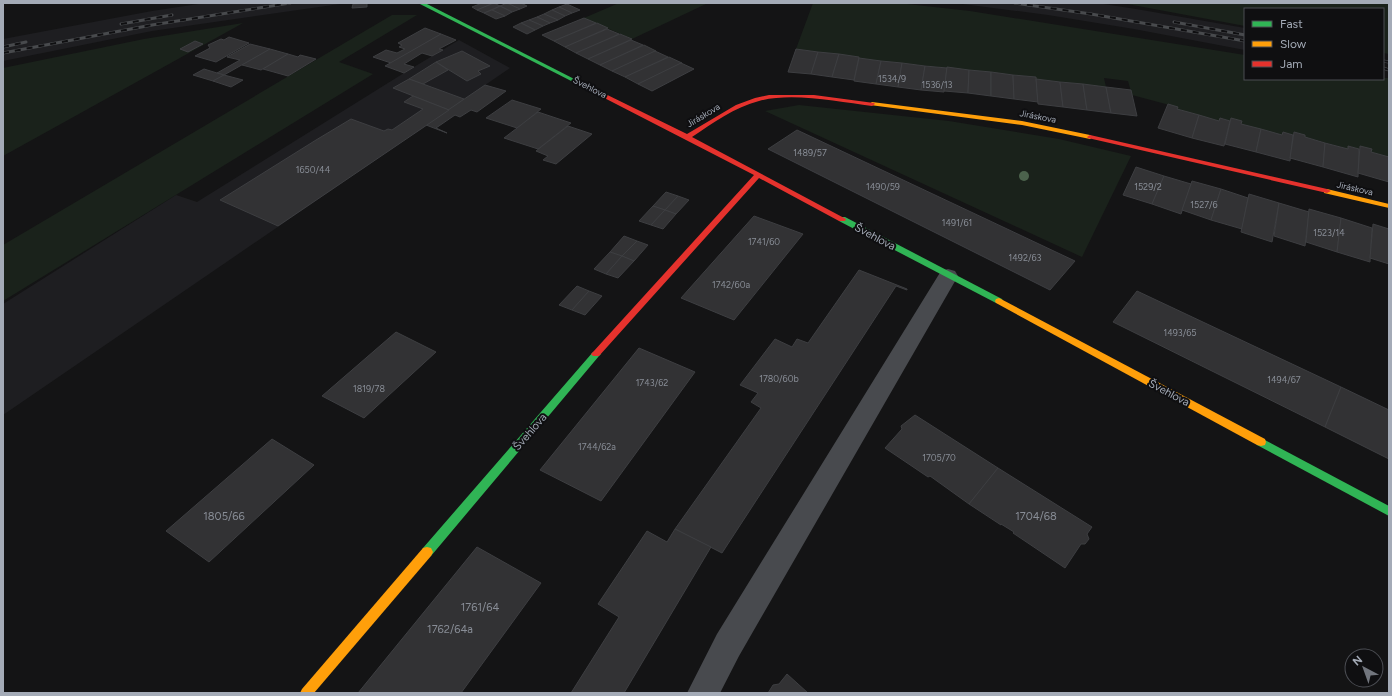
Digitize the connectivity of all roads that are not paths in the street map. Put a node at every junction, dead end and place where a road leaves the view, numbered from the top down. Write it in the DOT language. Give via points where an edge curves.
graph roads {
  1 [pos="420,3"];
  2 [pos="687,137"];
  3 [pos="758,175"];
  4 [pos="1389,206"];
  5 [pos="948,276"];
  6 [pos="1389,511"];
  7 [pos="306,693"];
  8 [pos="703,693"];
  1 -- 2 [label="street, Švehlova"];
  2 -- 3 [label="street, Švehlova"];
  2 -- 4 [label="street, Jiráskova" via="733,109 758,99 786,96 879,105 1022,122"];
  3 -- 5 [label="street, Švehlova"];
  3 -- 7 [label="street, Švehlova" via="610,338"];
  5 -- 6 [label="street, Švehlova"];
  5 -- 8 [label="street" via="732,638"];
}
